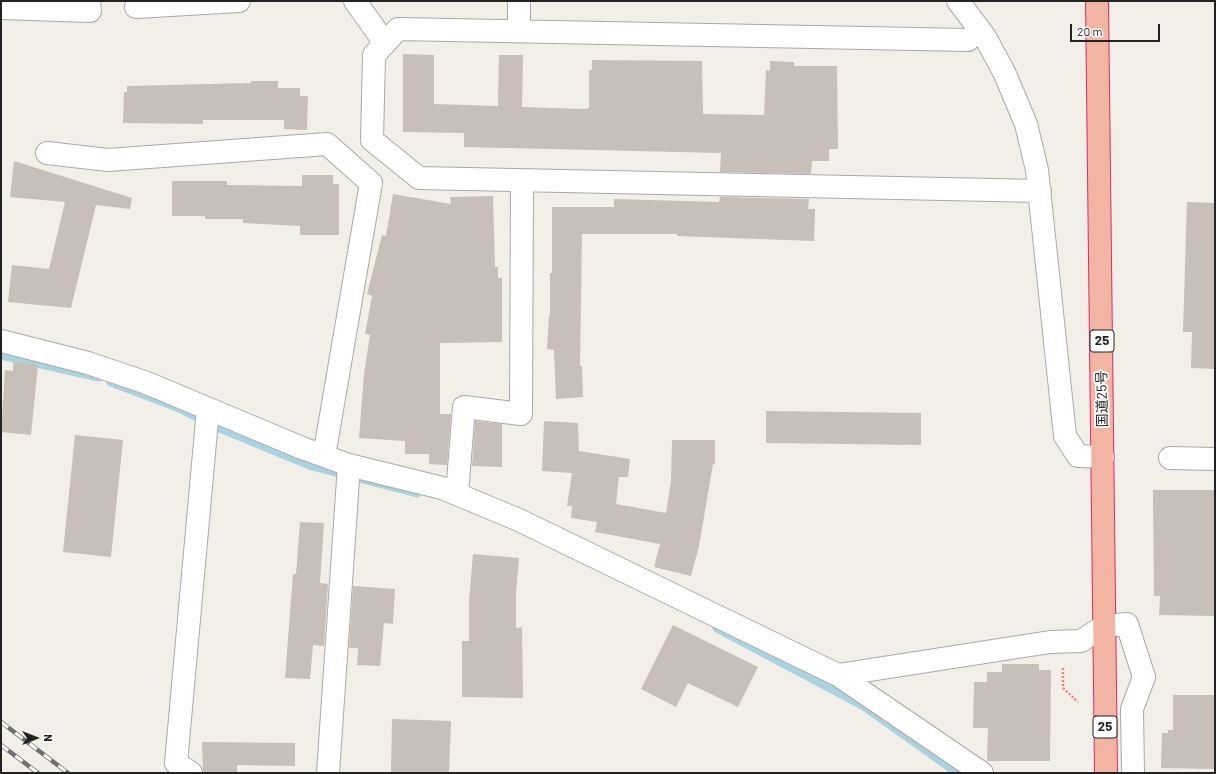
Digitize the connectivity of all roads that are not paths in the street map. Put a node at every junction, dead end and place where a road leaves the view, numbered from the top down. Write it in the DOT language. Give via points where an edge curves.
graph roads {
  1 [pos="90,1"];
  2 [pos="239,1"];
  3 [pos="355,1"];
  4 [pos="520,1"];
  5 [pos="958,1"];
  6 [pos="1097,1"];
  7 [pos="136,7"];
  8 [pos="1,8"];
  9 [pos="519,30"];
  10 [pos="968,40"];
  11 [pos="385,43"];
  12 [pos="381,147"];
  13 [pos="47,153"];
  14 [pos="359,173"];
  15 [pos="522,181"];
  16 [pos="1040,191"];
  17 [pos="1,342"];
  18 [pos="207,417"];
  19 [pos="324,456"];
  20 [pos="1103,457"];
  21 [pos="1170,458"];
  22 [pos="1215,459"];
  23 [pos="348,471"];
  24 [pos="457,494"];
  25 [pos="1104,626"];
  26 [pos="838,675"];
  27 [pos="191,773"];
  28 [pos="328,773"];
  29 [pos="982,773"];
  30 [pos="1106,773"];
  31 [pos="1133,773"];
  1 -- 8 [label="street" via="90,11"];
  2 -- 7 [label="street"];
  3 -- 11 [label="street"];
  4 -- 9 [label="street"];
  5 -- 16 [label="street" via="985,37 1008,80 1026,124"];
  6 -- 20 [label="highway, 国道25号 / 25"];
  9 -- 10 [label="street"];
  9 -- 11 [label="street" via="398,29"];
  11 -- 12 [label="street" via="374,55 372,140"];
  12 -- 14 [label="street"];
  12 -- 15 [label="street" via="418,178"];
  13 -- 14 [label="street" via="108,160 327,144"];
  14 -- 19 [label="street" via="371,184"];
  15 -- 16 [label="street"];
  15 -- 24 [label="street" via="521,414 464,407"];
  16 -- 20 [label="street" via="1065,436 1078,456"];
  17 -- 18 [label="street" via="88,363 147,383"];
  18 -- 19 [label="street"];
  18 -- 27 [label="street" via="176,763"];
  19 -- 23 [label="street"];
  20 -- 25 [label="highway, 国道25号 / 25"];
  21 -- 22 [label="street"];
  23 -- 24 [label="street" via="442,488"];
  23 -- 28 [label="street"];
  24 -- 26 [label="street" via="519,520"];
  25 -- 26 [label="street" via="1081,641 1050,642"];
  25 -- 30 [label="highway, 国道25号 / 25"];
  25 -- 31 [label="street" via="1127,624 1144,677 1132,709"];
  26 -- 29 [label="street"];
}
